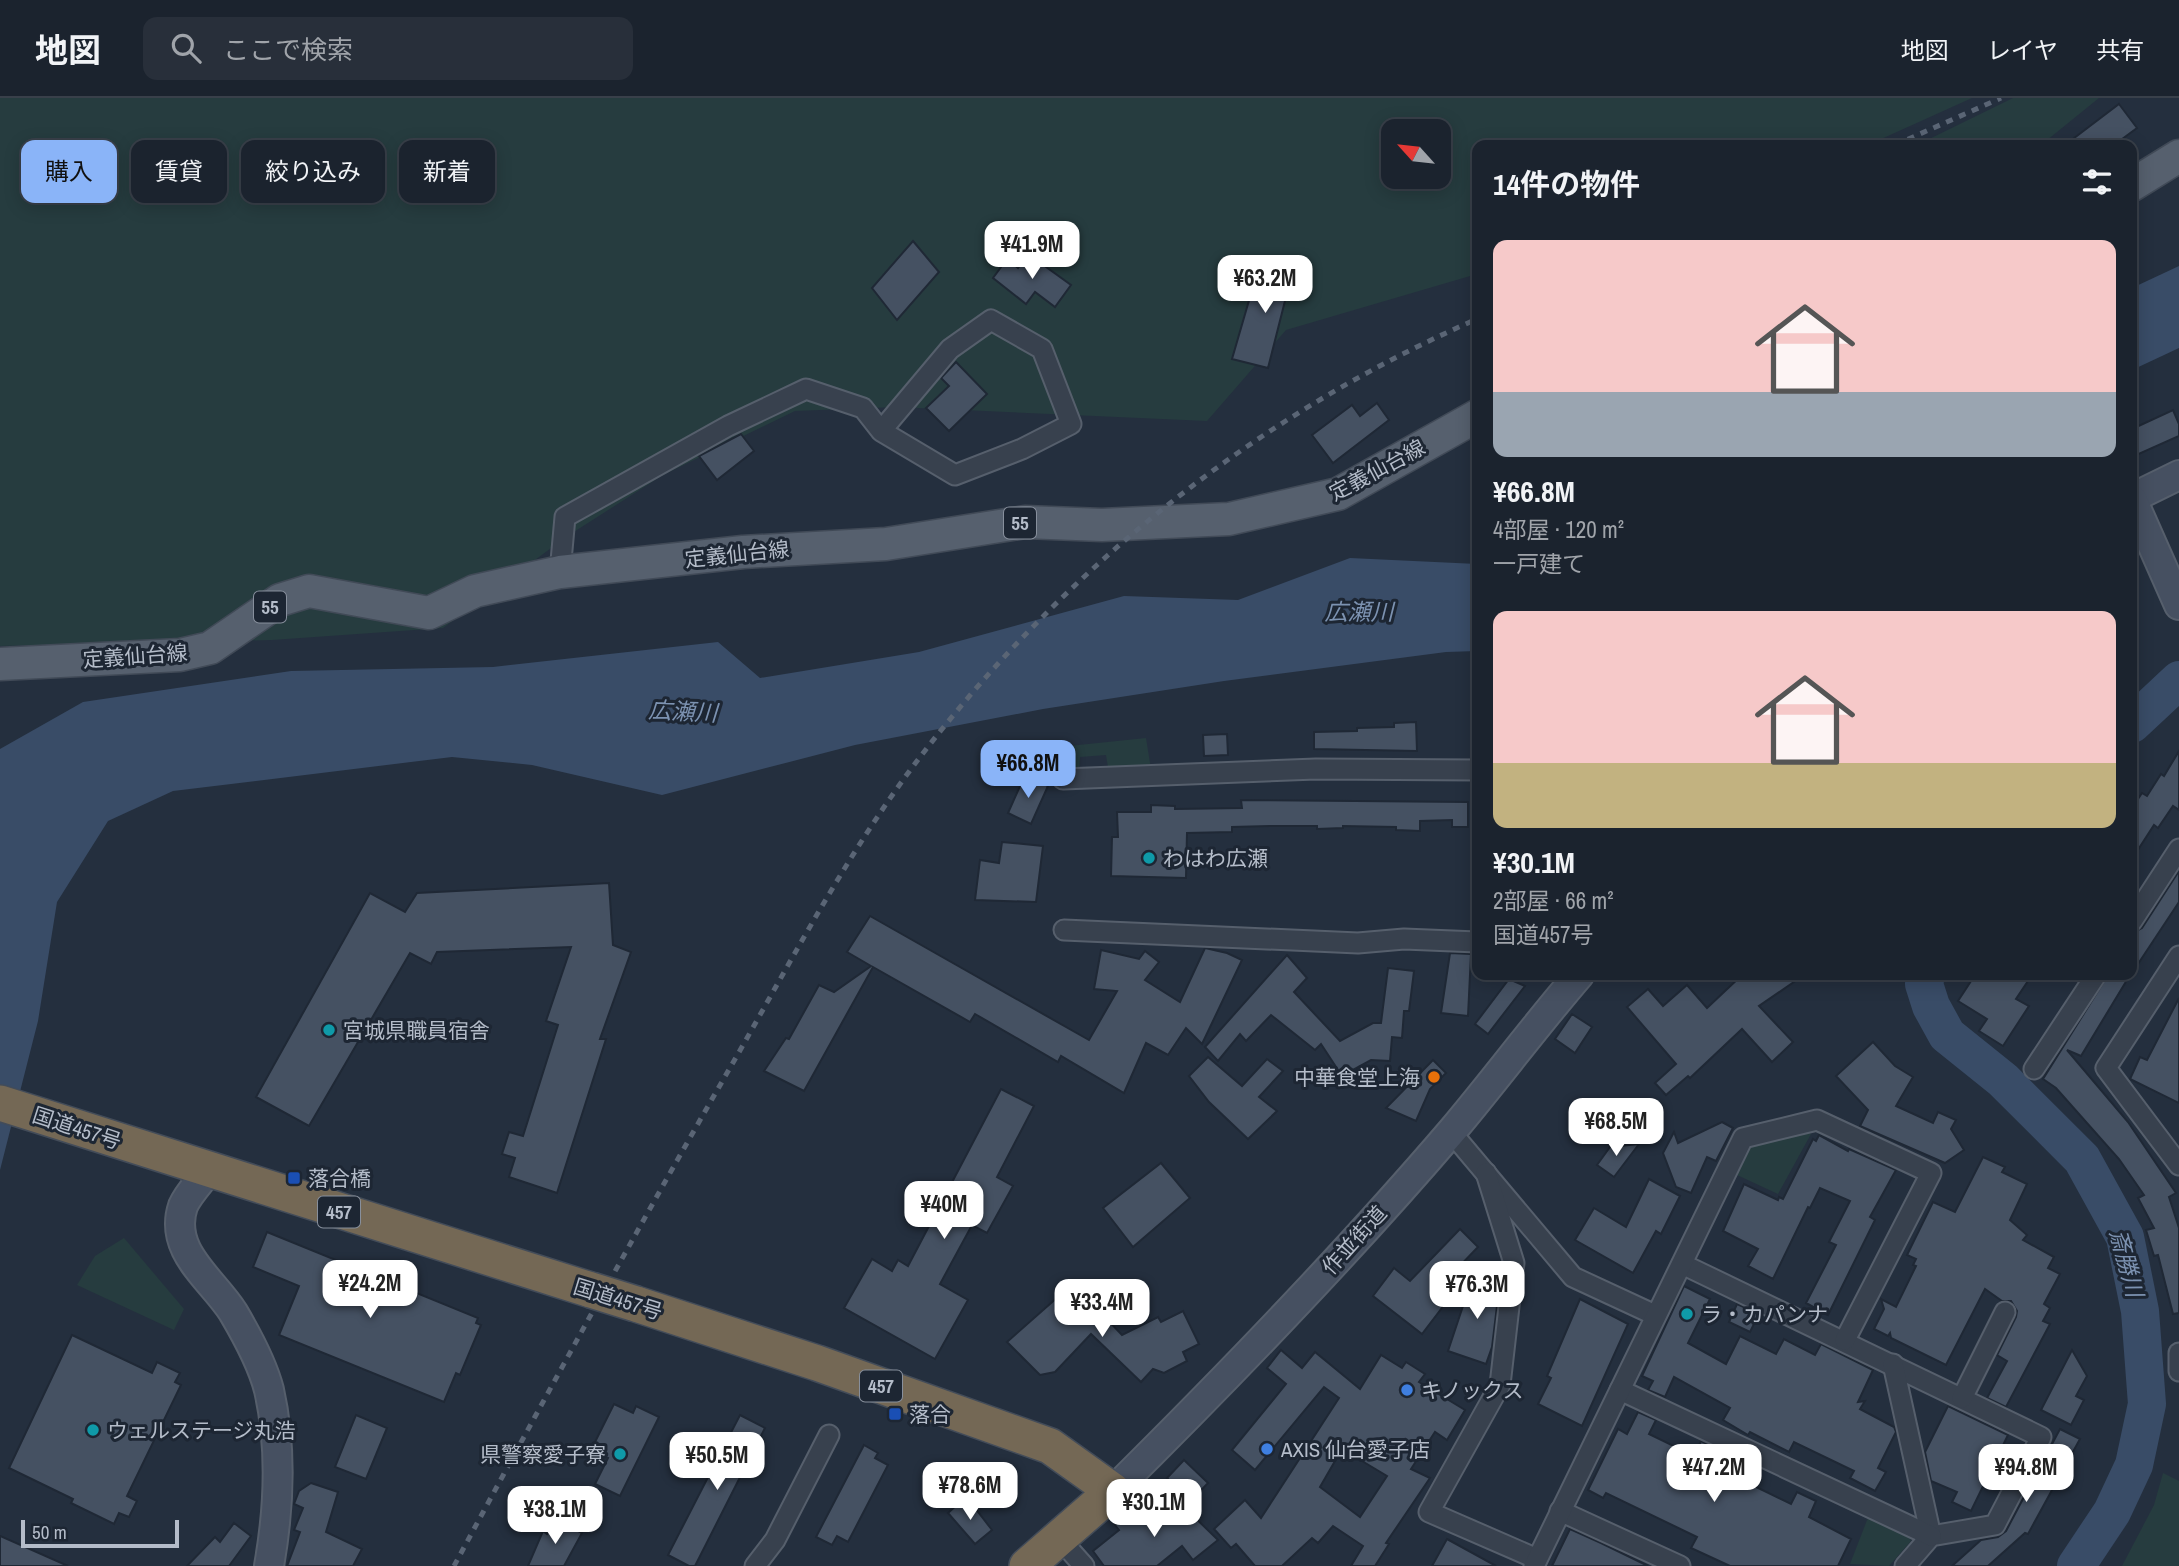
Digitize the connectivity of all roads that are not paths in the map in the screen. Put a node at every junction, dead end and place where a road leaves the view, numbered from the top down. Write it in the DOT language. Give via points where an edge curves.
graph roads {
  1 [pos="2179,156"];
  2 [pos="2179,171"];
  3 [pos="2137,182"];
  4 [pos="2137,198"];
  5 [pos="1472,419"];
  6 [pos="881,431"];
  7 [pos="2179,475"];
  8 [pos="2137,496"];
  9 [pos="2137,510"];
  10 [pos="560,572"];
  11 [pos="2179,605"];
  12 [pos="0,664"];
  13 [pos="1472,770"];
  14 [pos="1063,779"];
  15 [pos="2179,849"];
  16 [pos="2137,913"];
  17 [pos="1064,930"];
  18 [pos="1472,942"];
  19 [pos="2179,956"];
  20 [pos="1566,980"];
  21 [pos="2093,980"];
  22 [pos="2034,1069"];
  23 [pos="0,1103"];
  24 [pos="1451,1132"];
  25 [pos="2179,1165"];
  26 [pos="208,1171"];
  27 [pos="1486,1173"];
  28 [pos="1682,1264"];
  29 [pos="2005,1311"];
  30 [pos="1655,1315"];
  31 [pos="1845,1340"];
  32 [pos="2179,1353"];
  33 [pos="1893,1364"];
  34 [pos="2179,1371"];
  35 [pos="1620,1390"];
  36 [pos="1962,1398"];
  37 [pos="829,1435"];
  38 [pos="1113,1491"];
  39 [pos="1560,1511"];
  40 [pos="1931,1536"];
  41 [pos="1059,1538"];
  42 [pos="1536,1562"];
  43 [pos="269,1566"];
  44 [pos="755,1566"];
  45 [pos="1027,1566"];
  46 [pos="1084,1566"];
  47 [pos="1680,1566"];
  48 [pos="1905,1566"];
  1 -- 3 [label="main road"];
  2 -- 4 [label="street"];
  5 -- 10 [label="main road, 定義仙台線 / 55" via="1338,494 1229,519 1025,522 886,544 743,552"];
  6 -- 6 [label="street" via="955,475 1071,424 1042,349 991,320 950,349"];
  6 -- 10 [label="street" via="863,408 806,389 728,426 565,517"];
  7 -- 8 [label="street"];
  9 -- 11 [label="street"];
  10 -- 12 [label="main road, 定義仙台線 / 55" via="475,591 429,613 309,591 280,600 210,649 180,655"];
  13 -- 14 [label="street" via="1316,769"];
  15 -- 16 [label="street"];
  17 -- 18 [label="street" via="1358,943 1404,939"];
  19 -- 25 [label="street" via="2106,1068"];
  20 -- 24 [label="street, 作並街道"];
  21 -- 22 [label="street"];
  23 -- 26 [label="highway, 国道457号 / 457"];
  24 -- 27 [label="street"];
  24 -- 38 [label="street, 作並街道" via="1277,1323"];
  26 -- 38 [label="highway, 国道457号 / 457, bridge" via="817,1363 1050,1446"];
  26 -- 43 [label="street" via="184,1204 180,1225 185,1249 232,1312 251,1351 268,1389 281,1438 278,1513"];
  27 -- 30 [label="street" via="1573,1277"];
  27 -- 42 [label="street" via="1514,1263 1500,1385 1429,1512"];
  28 -- 30 [label="street"];
  28 -- 31 [label="street"];
  28 -- 31 [label="street" via="1743,1138 1818,1120 1931,1173"];
  29 -- 36 [label="street"];
  30 -- 35 [label="street"];
  31 -- 33 [label="street"];
  32 -- 34 [label="street"];
  33 -- 36 [label="street"];
  33 -- 40 [label="street"];
  35 -- 39 [label="street"];
  35 -- 40 [label="street"];
  36 -- 40 [label="street" via="2040,1437 1995,1525"];
  37 -- 44 [label="street" via="775,1540"];
  38 -- 41 [label="highway"];
  39 -- 42 [label="street"];
  39 -- 47 [label="street"];
  40 -- 48 [label="street"];
  41 -- 45 [label="highway"];
  41 -- 46 [label="street"];
}
